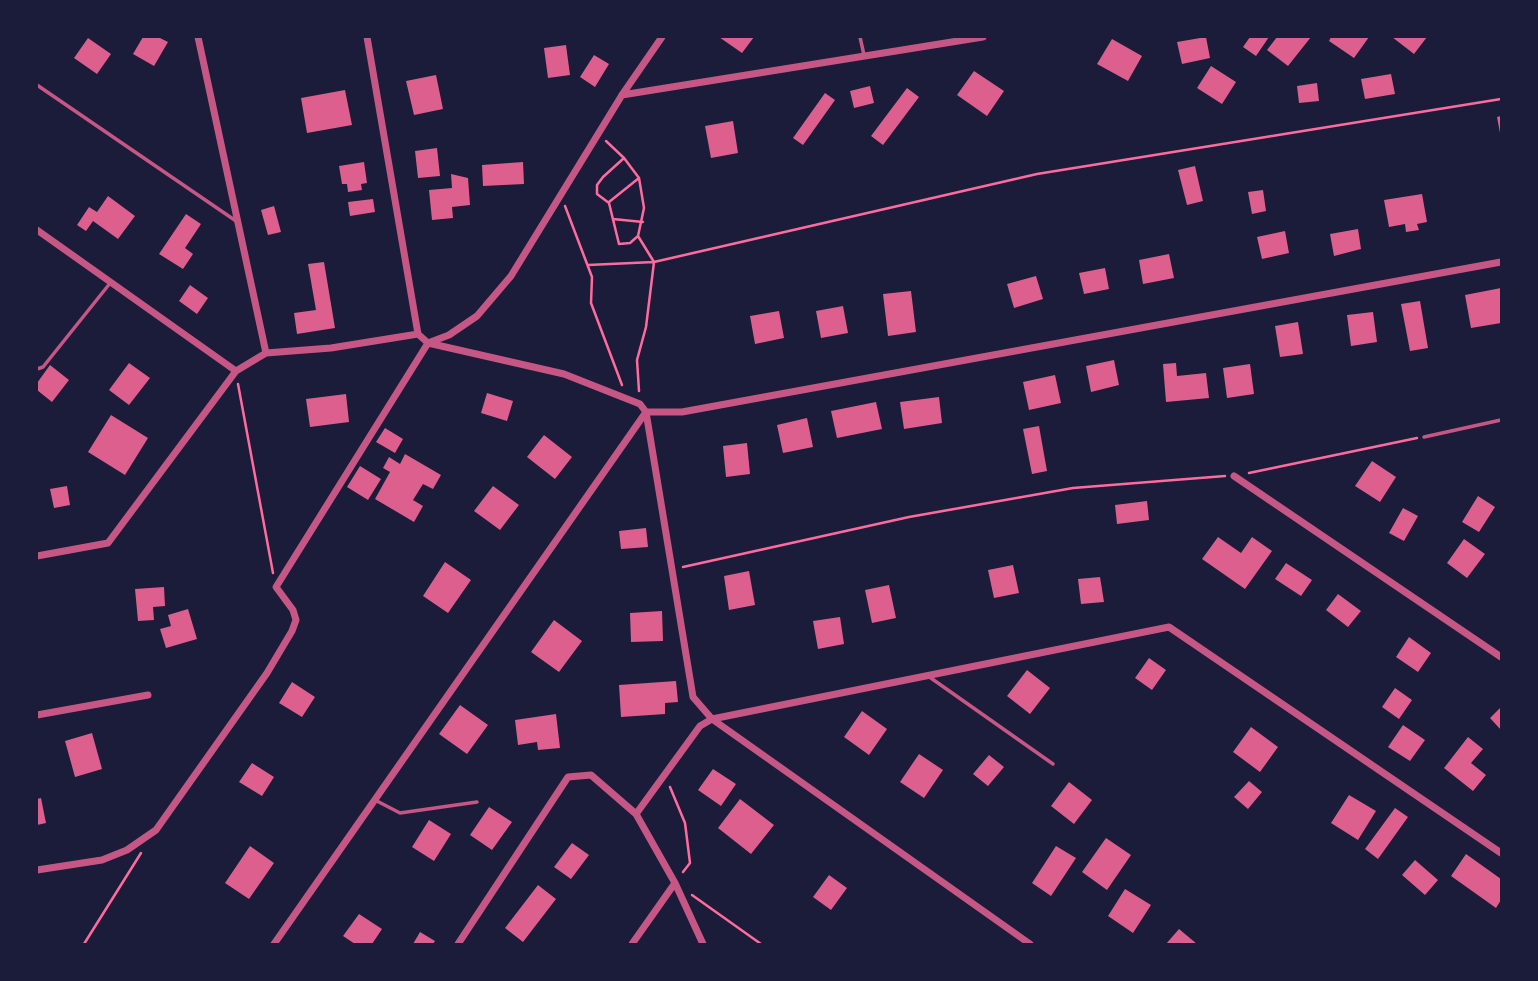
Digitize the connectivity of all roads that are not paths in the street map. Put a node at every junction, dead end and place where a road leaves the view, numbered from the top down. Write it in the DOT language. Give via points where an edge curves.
graph roads {
  1 [pos="198,37"];
  2 [pos="367,37"];
  3 [pos="662,37"];
  4 [pos="860,37"];
  5 [pos="983,37"];
  6 [pos="864,55"];
  7 [pos="37,85"];
  8 [pos="622,95"];
  9 [pos="236,221"];
  10 [pos="37,230"];
  11 [pos="1501,262"];
  12 [pos="112,281"];
  13 [pos="418,334"];
  14 [pos="428,343"];
  15 [pos="266,354"];
  16 [pos="37,369"];
  17 [pos="236,372"];
  18 [pos="646,412"];
  19 [pos="1501,421"];
  20 [pos="1424,437"];
  21 [pos="1234,476"];
  22 [pos="37,556"];
  23 [pos="1501,657"];
  24 [pos="926,674"];
  25 [pos="148,695"];
  26 [pos="37,715"];
  27 [pos="712,719"];
  28 [pos="1053,764"];
  29 [pos="376,800"];
  30 [pos="477,802"];
  31 [pos="636,814"];
  32 [pos="1501,853"];
  33 [pos="37,870"];
  34 [pos="675,883"];
  35 [pos="274,944"];
  36 [pos="458,944"];
  37 [pos="632,944"];
  38 [pos="703,944"];
  39 [pos="1030,944"];
  1 -- 9 [label="street"];
  2 -- 13 [label="street"];
  3 -- 8 [label="street"];
  4 -- 6 [label="lane"];
  5 -- 6 [label="street"];
  6 -- 8 [label="street"];
  7 -- 9 [label="lane"];
  8 -- 14 [label="street" via="494,298 471,320"];
  9 -- 15 [label="street"];
  10 -- 12 [label="street"];
  11 -- 18 [label="street" via="682,412"];
  12 -- 16 [label="lane"];
  12 -- 17 [label="street"];
  13 -- 14 [label="street"];
  13 -- 15 [label="street"];
  14 -- 18 [label="street" via="564,374 640,404"];
  14 -- 33 [label="street" via="276,587 293,610 292,631 156,830 102,860"];
  15 -- 17 [label="street"];
  17 -- 22 [label="street" via="108,542"];
  18 -- 27 [label="street" via="693,698"];
  18 -- 29 [label="street"];
  19 -- 20 [label="lane"];
  21 -- 23 [label="street"];
  24 -- 27 [label="street"];
  24 -- 28 [label="lane"];
  24 -- 32 [label="street" via="1170,626"];
  25 -- 26 [label="street"];
  27 -- 31 [label="street" via="700,726"];
  27 -- 39 [label="street"];
  29 -- 30 [label="lane" via="400,813"];
  29 -- 35 [label="street"];
  31 -- 34 [label="street"];
  31 -- 36 [label="street" via="592,775 569,777"];
  34 -- 37 [label="street"];
  34 -- 38 [label="street"];
}
